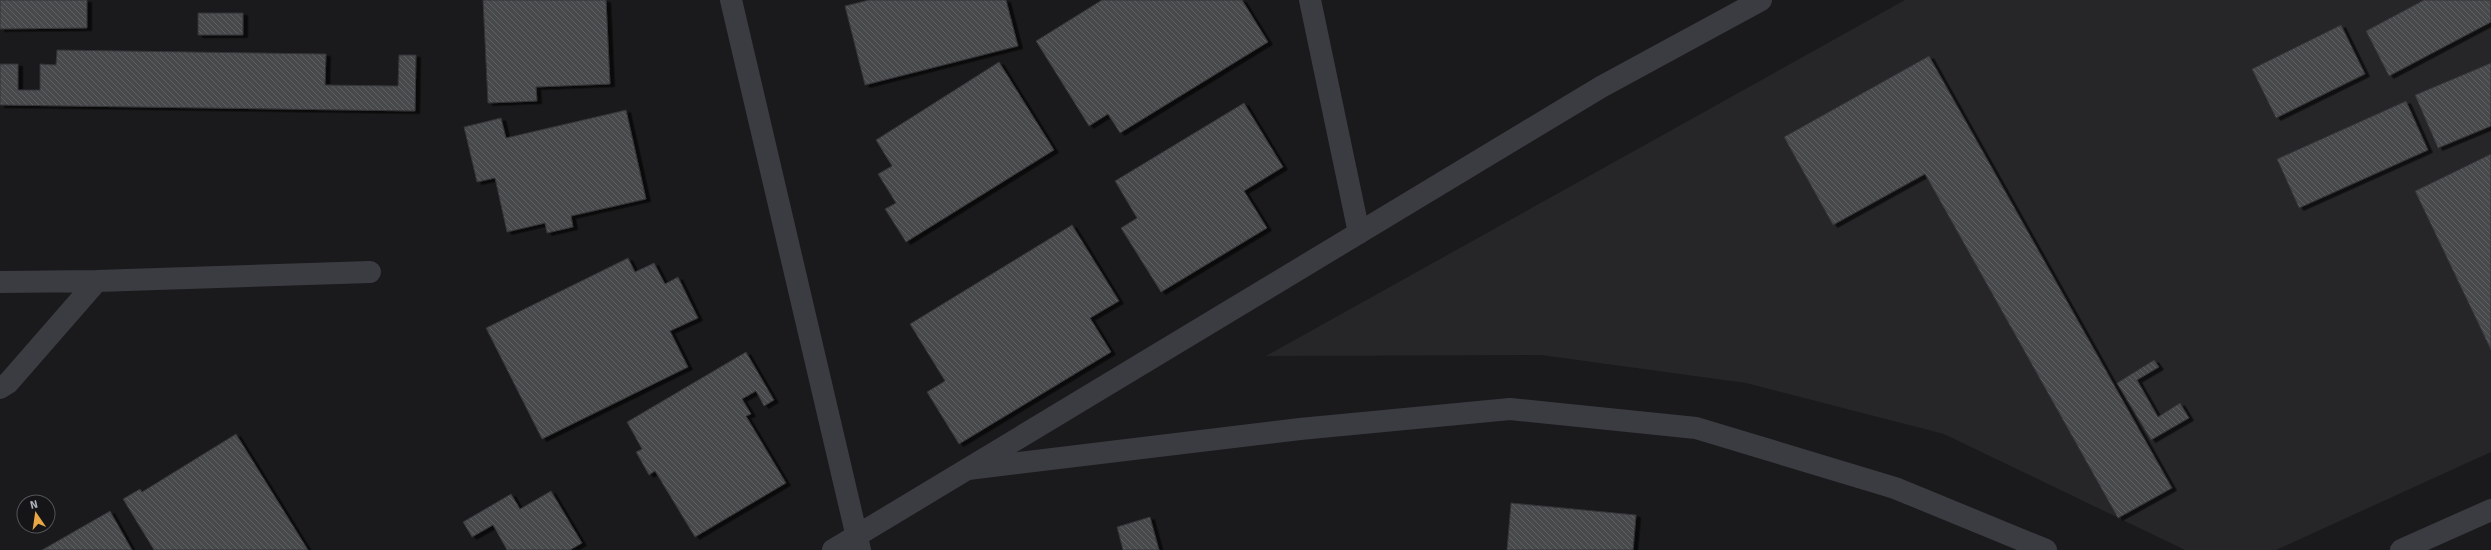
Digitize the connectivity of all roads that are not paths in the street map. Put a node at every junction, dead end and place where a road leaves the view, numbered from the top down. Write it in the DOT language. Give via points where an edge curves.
graph roads {
  1 [pos="731,0"];
  2 [pos="1310,0"];
  3 [pos="1761,0"];
  4 [pos="1359,233"];
  5 [pos="370,272"];
  6 [pos="97,281"];
  7 [pos="0,282"];
  8 [pos="0,388"];
  9 [pos="968,469"];
  10 [pos="2491,510"];
  11 [pos="858,543"];
  12 [pos="833,550"];
  13 [pos="2046,550"];
  14 [pos="2401,550"];
  1 -- 11 [label="street"];
  2 -- 4 [label="street"];
  3 -- 4 [label="street" via="1601,87"];
  4 -- 9 [label="street"];
  5 -- 6 [label="street"];
  6 -- 7 [label="street"];
  6 -- 8 [label="street" via="8,383"];
  9 -- 11 [label="street"];
  9 -- 13 [label="street" via="1300,430 1510,409 1696,428 1895,488"];
  10 -- 14 [label="street"];
  11 -- 12 [label="street"];
}
